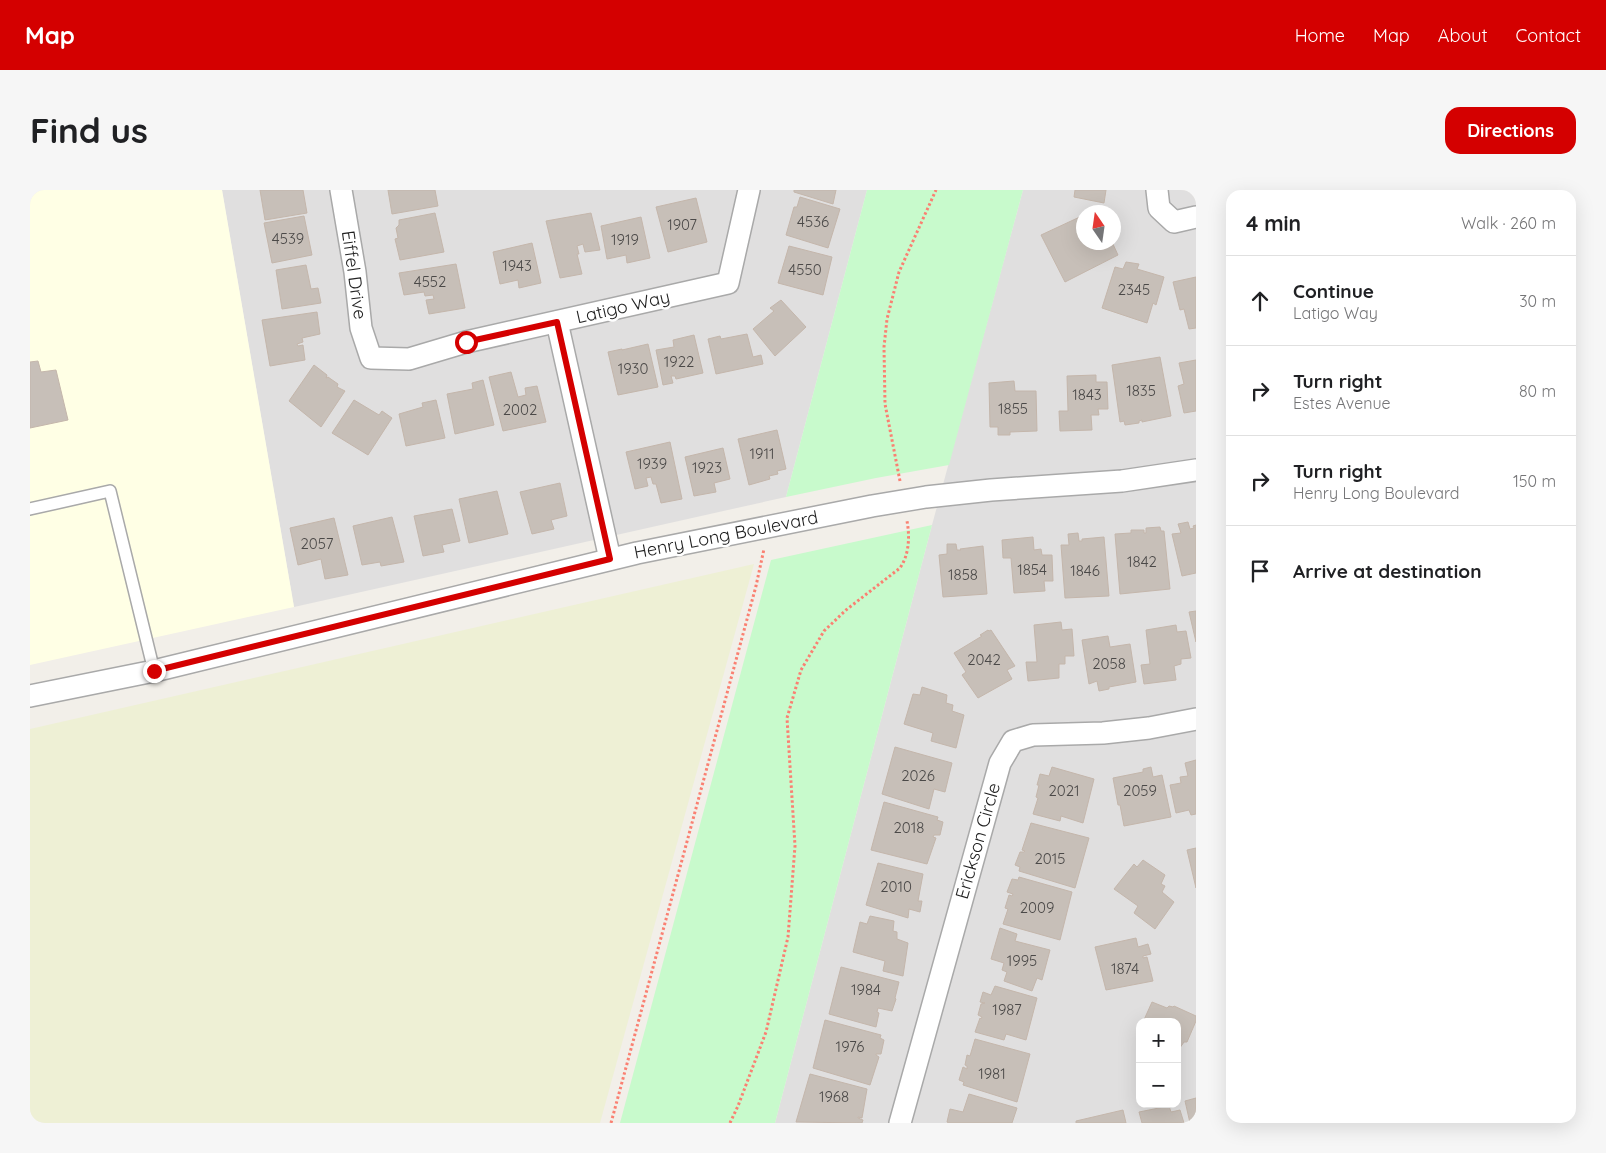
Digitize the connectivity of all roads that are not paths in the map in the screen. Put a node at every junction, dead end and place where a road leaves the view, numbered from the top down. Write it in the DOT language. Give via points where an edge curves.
graph roads {
  1 [pos="341,190"];
  2 [pos="749,190"];
  3 [pos="1157,190"];
  4 [pos="1196,217"];
  5 [pos="557,322"];
  6 [pos="370,358"];
  7 [pos="1196,470"];
  8 [pos="30,509"];
  9 [pos="610,559"];
  10 [pos="154,671"];
  11 [pos="30,696"];
  12 [pos="1196,719"];
  13 [pos="900,1123"];
  1 -- 6 [label="street, Eiffel Drive" via="361,328"];
  2 -- 5 [label="street, Latigo Way" via="728,283"];
  3 -- 4 [label="street" via="1159,208 1174,222"];
  5 -- 6 [label="street, Latigo Way" via="466,342 409,359"];
  5 -- 9 [label="street"];
  7 -- 9 [label="street, Henry Long Boulevard" via="1122,481 904,500"];
  8 -- 10 [label="lane" via="110,491"];
  9 -- 10 [label="street, Henry Long Boulevard"];
  10 -- 11 [label="street, Henry Long Boulevard"];
  12 -- 13 [label="street, Erickson Circle" via="1103,733 1033,735 1013,741 1000,763"];
}
